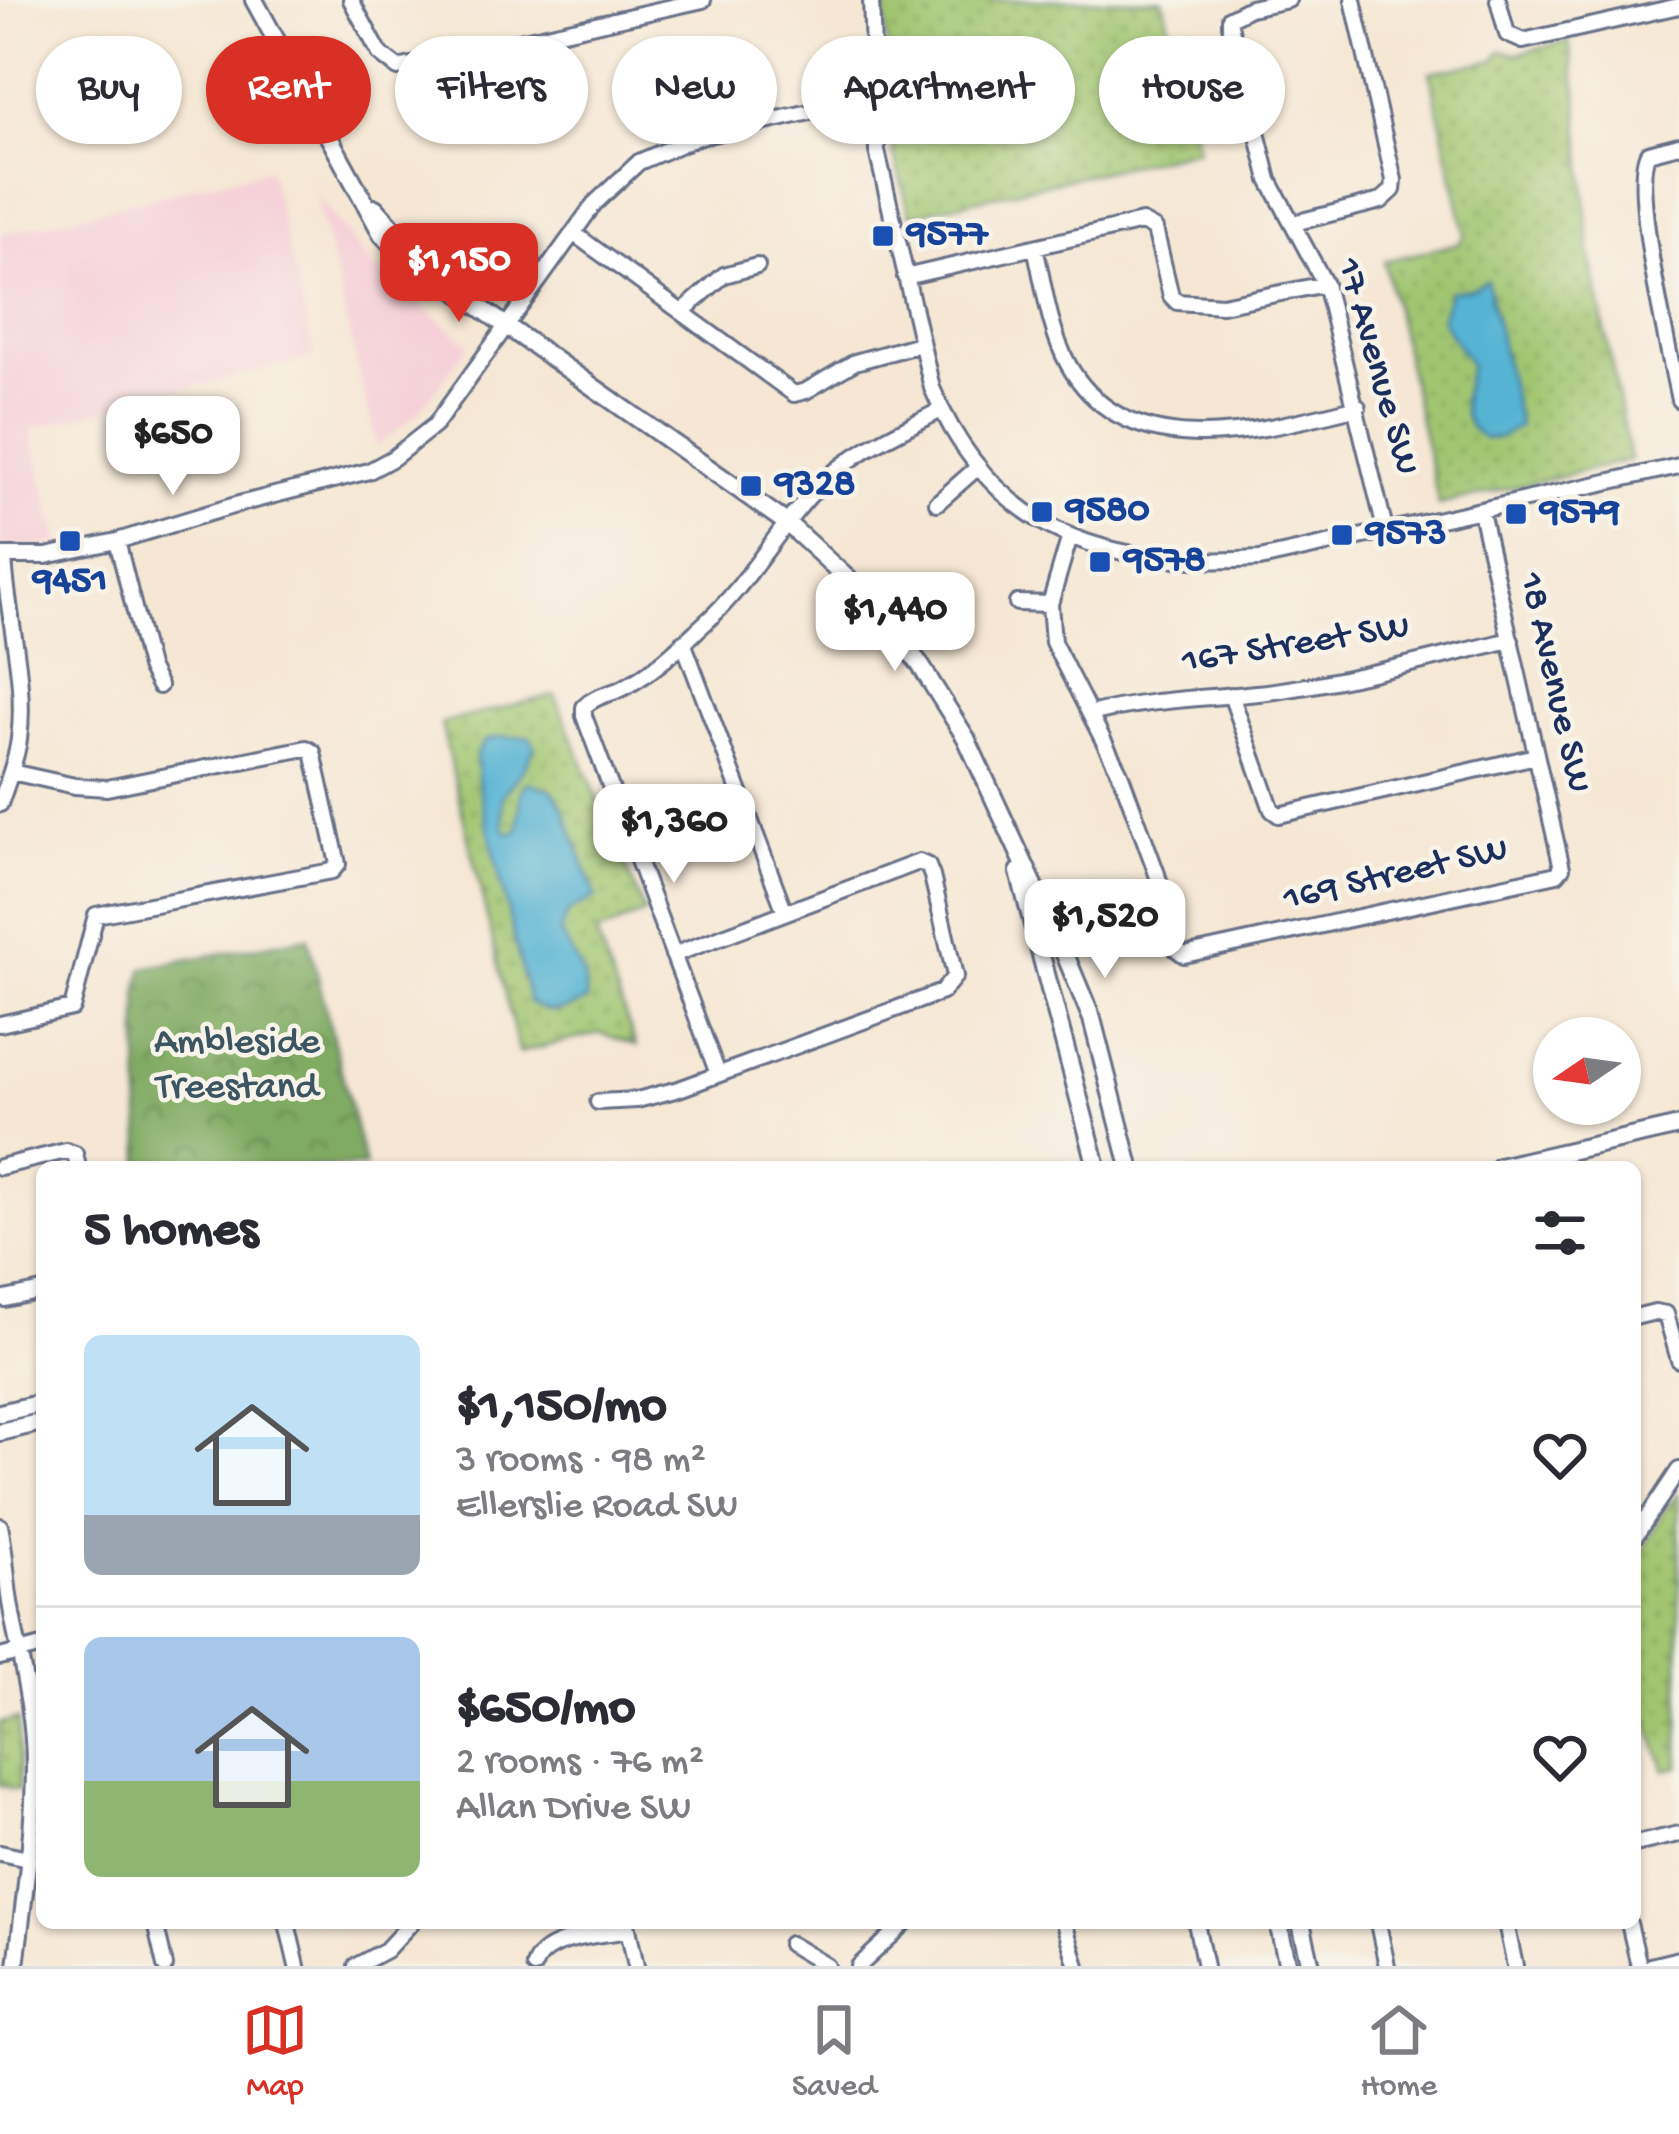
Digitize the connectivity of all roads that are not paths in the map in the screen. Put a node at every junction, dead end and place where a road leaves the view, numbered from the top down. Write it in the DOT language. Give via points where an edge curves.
graph roads {
  1 [pos="254,0"];
  2 [pos="351,0"];
  3 [pos="703,0"];
  4 [pos="871,0"];
  5 [pos="1288,0"];
  6 [pos="1353,0"];
  7 [pos="1498,0"];
  8 [pos="1679,6"];
  9 [pos="871,36"];
  10 [pos="801,115"];
  11 [pos="877,144"];
  12 [pos="1679,145"];
  13 [pos="1294,223"];
  14 [pos="573,233"];
  15 [pos="1035,247"];
  16 [pos="757,266"];
  17 [pos="905,277"];
  18 [pos="1325,284"];
  19 [pos="683,311"];
  20 [pos="508,327"];
  21 [pos="920,344"];
  22 [pos="1679,400"];
  23 [pos="1358,407"];
  24 [pos="941,410"];
  25 [pos="978,466"];
  26 [pos="1679,466"];
  27 [pos="938,503"];
  28 [pos="1480,512"];
  29 [pos="788,524"];
  30 [pos="1386,533"];
  31 [pos="1070,536"];
  32 [pos="117,541"];
  33 [pos="2,556"];
  34 [pos="1017,603"];
  35 [pos="1050,604"];
  36 [pos="1511,640"];
  37 [pos="682,642"];
  38 [pos="159,686"];
  39 [pos="1231,694"];
  40 [pos="1090,714"];
  41 [pos="1536,756"];
  42 [pos="11,772"];
  43 [pos="0,804"];
  44 [pos="1005,821"];
  45 [pos="1560,871"];
  46 [pos="785,913"];
  47 [pos="673,955"];
  48 [pos="0,1024"];
  49 [pos="718,1074"];
  50 [pos="598,1102"];
  51 [pos="1679,1126"];
  52 [pos="77,1161"];
  53 [pos="1098,1161"];
  54 [pos="1128,1161"];
  55 [pos="1525,1161"];
  56 [pos="0,1168"];
  57 [pos="36,1292"];
  58 [pos="4,1299"];
  59 [pos="1641,1316"];
  60 [pos="1679,1360"];
  61 [pos="36,1404"];
  62 [pos="0,1413"];
  63 [pos="9,1430"];
  64 [pos="0,1445"];
  65 [pos="1679,1470"];
  66 [pos="0,1526"];
  67 [pos="1641,1527"];
  68 [pos="0,1583"];
  69 [pos="10,1605"];
  70 [pos="36,1648"];
  71 [pos="21,1652"];
  72 [pos="0,1657"];
  73 [pos="36,1756"];
  74 [pos="36,1789"];
  75 [pos="1679,1834"];
  76 [pos="1641,1843"];
  77 [pos="0,1853"];
  78 [pos="28,1859"];
  79 [pos="24,1895"];
  80 [pos="36,1896"];
  81 [pos="156,1929"];
  82 [pos="288,1929"];
  83 [pos="405,1929"];
  84 [pos="616,1929"];
  85 [pos="628,1929"];
  86 [pos="899,1929"];
  87 [pos="1066,1929"];
  88 [pos="1197,1929"];
  89 [pos="1280,1929"];
  90 [pos="1302,1929"];
  91 [pos="1379,1929"];
  92 [pos="1507,1929"];
  93 [pos="1630,1929"];
  94 [pos="790,1944"];
  95 [pos="1679,1959"];
  96 [pos="535,1962"];
  97 [pos="16,1966"];
  98 [pos="165,1966"];
  99 [pos="297,1966"];
  100 [pos="356,1966"];
  101 [pos="636,1966"];
  102 [pos="827,1966"];
  103 [pos="859,1966"];
  104 [pos="1078,1966"];
  105 [pos="1205,1966"];
  106 [pos="1288,1966"];
  107 [pos="1311,1966"];
  108 [pos="1387,1966"];
  109 [pos="1515,1966"];
  110 [pos="1639,1966"];
  111 [pos="1650,1966"];
  1 -- 20 [label="main road" via="354,184 441,280"];
  2 -- 3 [label="street" via="394,68"];
  4 -- 9 [label="street"];
  5 -- 13 [label="street, 17 Avenue SW" via="1231,18 1269,180"];
  6 -- 13 [label="street" via="1393,190 1381,201"];
  7 -- 8 [label="street" via="1504,29 1523,41"];
  10 -- 14 [label="street" via="664,148 603,193"];
  11 -- 17 [label="street"];
  12 -- 22 [label="street" via="1644,158"];
  13 -- 18 [label="street, 17 Avenue SW"];
  14 -- 19 [label="street"];
  14 -- 20 [label="street"];
  15 -- 17 [label="street"];
  15 -- 18 [label="street" via="1152,224 1171,296 1187,306"];
  15 -- 23 [label="street" via="1069,365 1126,418 1169,432 1243,433"];
  16 -- 19 [label="street" via="724,275"];
  17 -- 21 [label="street"];
  18 -- 23 [label="street, 17 Avenue SW"];
  19 -- 21 [label="street" via="800,394 855,362"];
  20 -- 29 [label="main road"];
  20 -- 32 [label="street" via="435,425 369,471"];
  21 -- 24 [label="street"];
  23 -- 30 [label="street, 17 Avenue SW"];
  24 -- 25 [label="street"];
  24 -- 29 [label="street" via="854,457"];
  25 -- 27 [label="street"];
  25 -- 31 [label="street" via="1026,511"];
  26 -- 28 [label="street"];
  28 -- 30 [label="street"];
  28 -- 36 [label="street, 18 Avenue SW"];
  29 -- 37 [label="street" via="738,592"];
  29 -- 44 [label="main road" via="862,591 919,663"];
  30 -- 31 [label="street" via="1279,557 1194,562 1130,556"];
  31 -- 35 [label="street"];
  32 -- 33 [label="street"];
  32 -- 38 [label="street"];
  33 -- 42 [label="street" via="21,706"];
  34 -- 35 [label="street"];
  35 -- 40 [label="street" via="1053,642"];
  36 -- 39 [label="street, 167 Street SW" via="1335,681"];
  36 -- 41 [label="street, 18 Avenue SW"];
  37 -- 46 [label="street"];
  37 -- 47 [label="street" via="639,678 584,707"];
  39 -- 40 [label="street, 167 Street SW"];
  39 -- 41 [label="street" via="1280,815"];
  40 -- 45 [label="street, 169 Street SW" via="1143,831 1179,954"];
  41 -- 45 [label="street, 18 Avenue SW"];
  42 -- 43 [label="street"];
  42 -- 48 [label="street" via="107,788 306,748 338,864 96,916 72,1008"];
  44 -- 53 [label="main road"];
  44 -- 54 [label="main road" via="1092,1018"];
  46 -- 47 [label="street"];
  46 -- 49 [label="street" via="919,862 932,876 952,984"];
  47 -- 49 [label="street"];
  49 -- 50 [label="street" via="637,1100"];
  51 -- 55 [label="main road"];
  52 -- 56 [label="street" via="66,1151"];
  57 -- 58 [label="street"];
  59 -- 60 [label="street" via="1666,1314"];
  61 -- 62 [label="main road"];
  63 -- 64 [label="main road"];
  65 -- 67 [label="street"];
  66 -- 69 [label="street"];
  68 -- 69 [label="street"];
  69 -- 71 [label="street"];
  70 -- 71 [label="street"];
  71 -- 72 [label="street"];
  71 -- 73 [label="street"];
  74 -- 78 [label="street"];
  75 -- 76 [label="street"];
  77 -- 78 [label="street"];
  78 -- 79 [label="street"];
  79 -- 80 [label="street"];
  79 -- 97 [label="street"];
  81 -- 98 [label="street"];
  82 -- 99 [label="street"];
  83 -- 100 [label="street"];
  84 -- 96 [label="street" via="551,1946"];
  85 -- 101 [label="street"];
  86 -- 103 [label="street"];
  87 -- 104 [label="street"];
  88 -- 105 [label="street"];
  89 -- 106 [label="main road"];
  90 -- 107 [label="main road"];
  91 -- 108 [label="street"];
  92 -- 109 [label="street"];
  93 -- 110 [label="street"];
  94 -- 102 [label="street"];
  95 -- 111 [label="street"];
}
